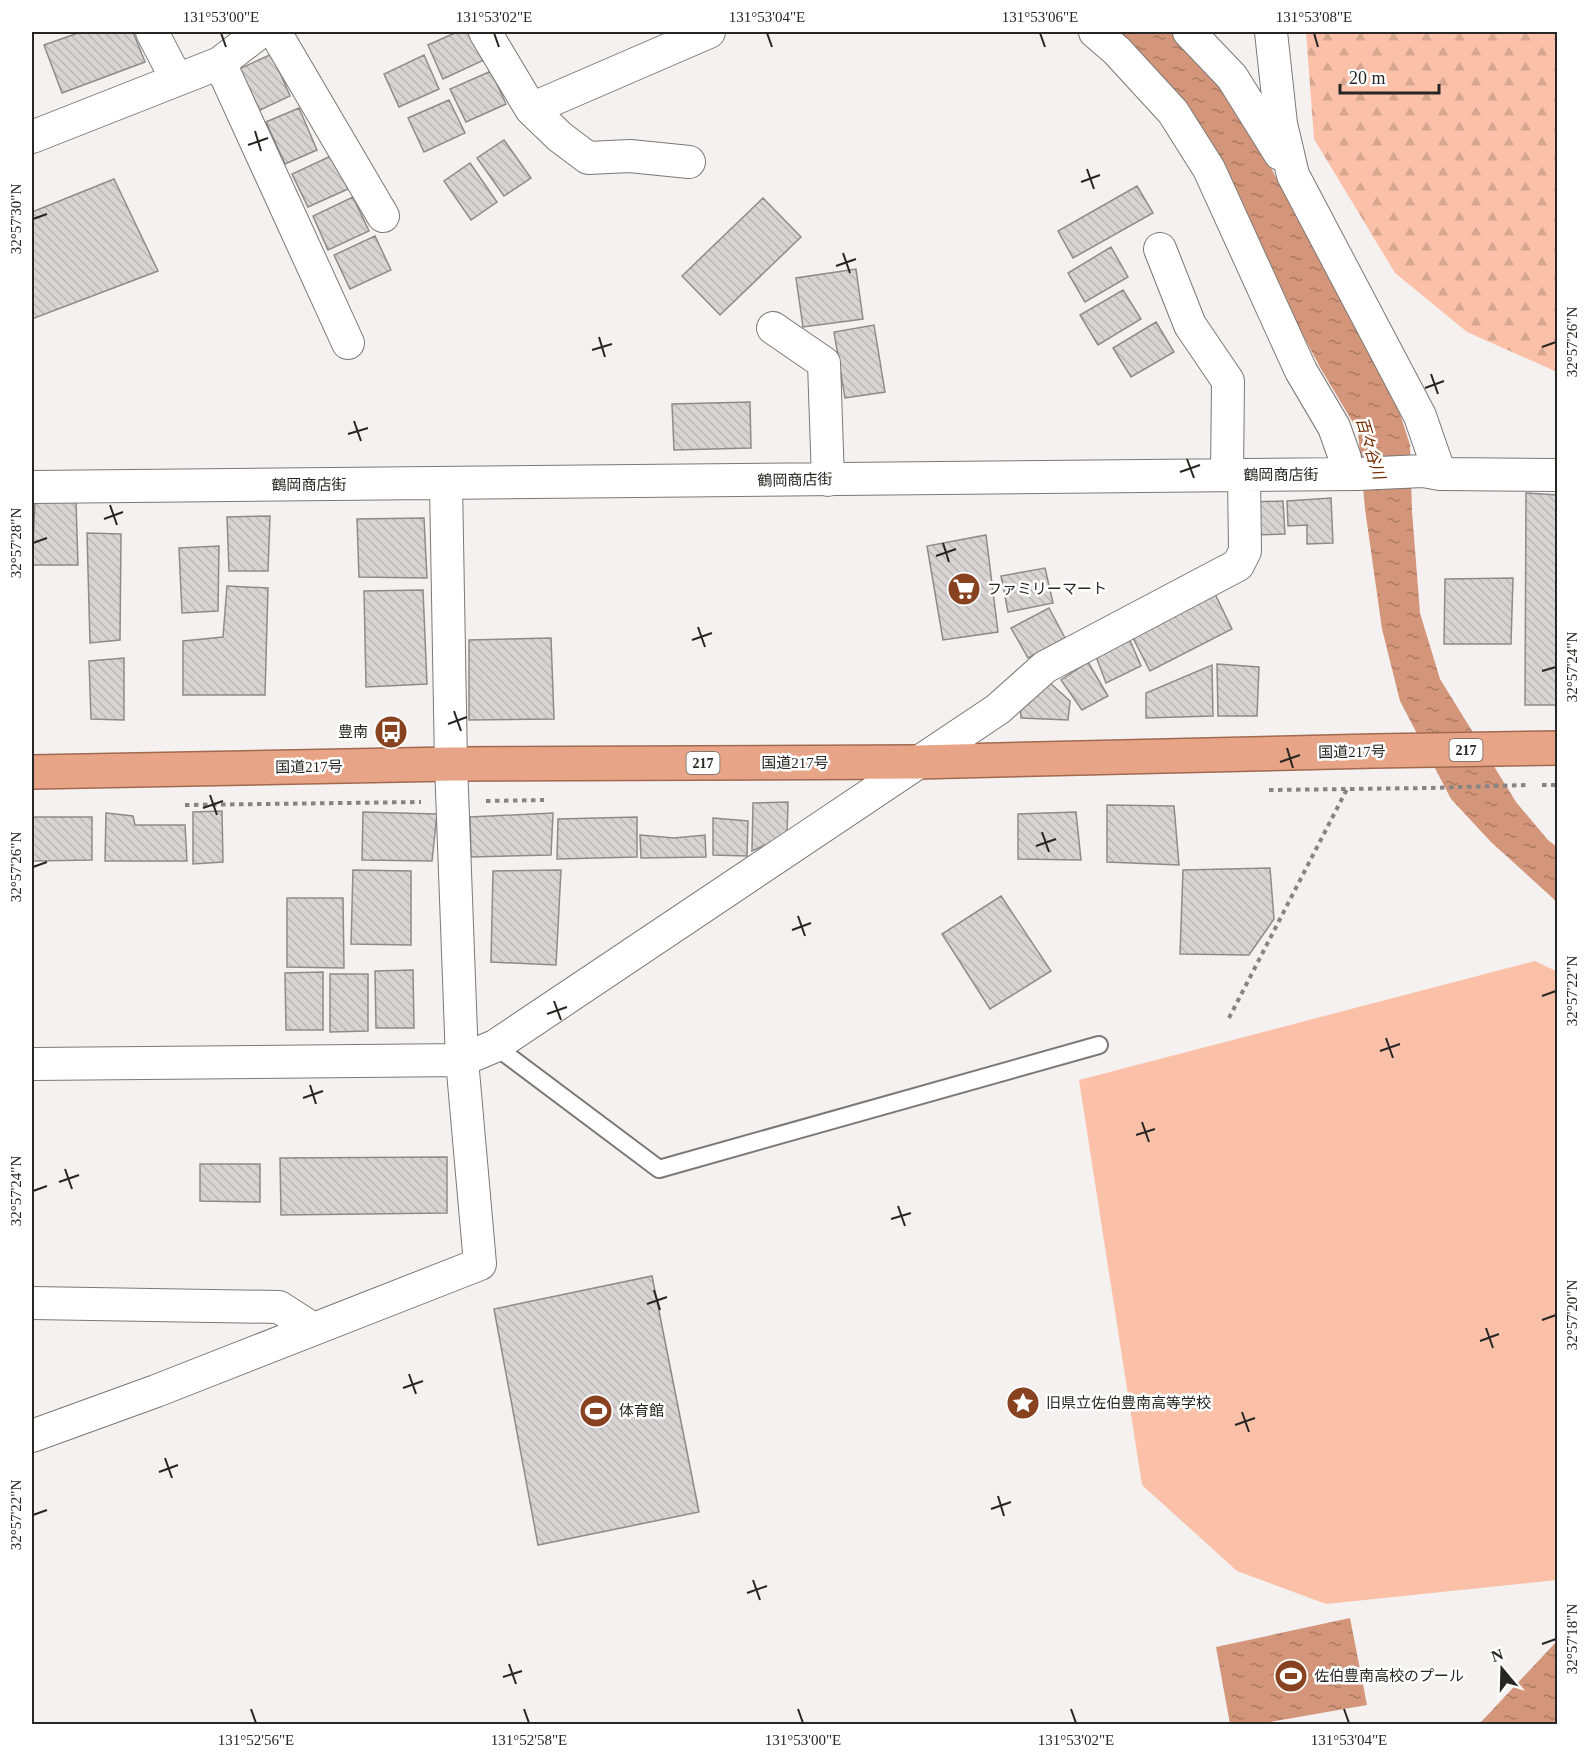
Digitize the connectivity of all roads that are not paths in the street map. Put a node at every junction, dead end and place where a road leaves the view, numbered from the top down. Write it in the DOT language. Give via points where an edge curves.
graph roads {
  1 [pos="152,32"];
  2 [pos="260,32"];
  3 [pos="274,32"];
  4 [pos="485,32"];
  5 [pos="709,32"];
  6 [pos="1095,32"];
  7 [pos="1189,32"];
  8 [pos="1271,32"];
  9 [pos="220,63"];
  10 [pos="177,80"];
  11 [pos="531,109"];
  12 [pos="32,137"];
  13 [pos="689,162"];
  14 [pos="1293,175"];
  15 [pos="383,216"];
  16 [pos="1160,249"];
  17 [pos="773,328"];
  18 [pos="348,343"];
  19 [pos="1431,472"];
  20 [pos="1350,474"];
  21 [pos="1235,475"];
  22 [pos="1557,475"];
  23 [pos="828,480"];
  24 [pos="446,484"];
  25 [pos="32,487"];
  26 [pos="1557,748"];
  27 [pos="917,762"];
  28 [pos="451,764"];
  29 [pos="32,772"];
  30 [pos="495,1046"];
  31 [pos="1099,1046"];
  32 [pos="462,1060"];
  33 [pos="32,1064"];
  34 [pos="32,1303"];
  35 [pos="313,1329"];
  36 [pos="32,1436"];
  1 -- 10 [label="street"];
  2 -- 9 [label="street"];
  3 -- 15 [label="street"];
  4 -- 11 [label="street"];
  5 -- 11 [label="street"];
  6 -- 20 [label="street" via="1118,51 1173,112 1209,169 1301,371 1334,427"];
  7 -- 14 [label="street" via="1232,77"];
  8 -- 14 [label="street" via="1281,124"];
  9 -- 10 [label="street"];
  9 -- 18 [label="street"];
  10 -- 12 [label="street"];
  11 -- 13 [label="street" via="588,158 630,156"];
  14 -- 19 [label="street" via="1420,416"];
  16 -- 21 [label="street" via="1190,325 1228,381"];
  17 -- 23 [label="street" via="824,363"];
  19 -- 20 [label="street, 鶴岡商店街"];
  19 -- 22 [label="street, 鶴岡商店街"];
  20 -- 21 [label="street, 鶴岡商店街"];
  21 -- 23 [label="street, 鶴岡商店街"];
  21 -- 27 [label="street" via="1245,551 1238,565 1045,667 998,709"];
  23 -- 24 [label="street, 鶴岡商店街"];
  24 -- 25 [label="street, 鶴岡商店街"];
  24 -- 28 [label="street"];
  26 -- 27 [label="highway, 国道217号 / 217"];
  27 -- 28 [label="highway, 国道217号 / 217"];
  27 -- 30 [label="street"];
  28 -- 29 [label="highway, 国道217号 / 217"];
  28 -- 32 [label="street"];
  30 -- 31 [label="lane" via="659,1169"];
  30 -- 32 [label="street"];
  32 -- 33 [label="street"];
  32 -- 35 [label="street" via="480,1264"];
  34 -- 35 [label="street" via="279,1307"];
  35 -- 36 [label="street"];
}
